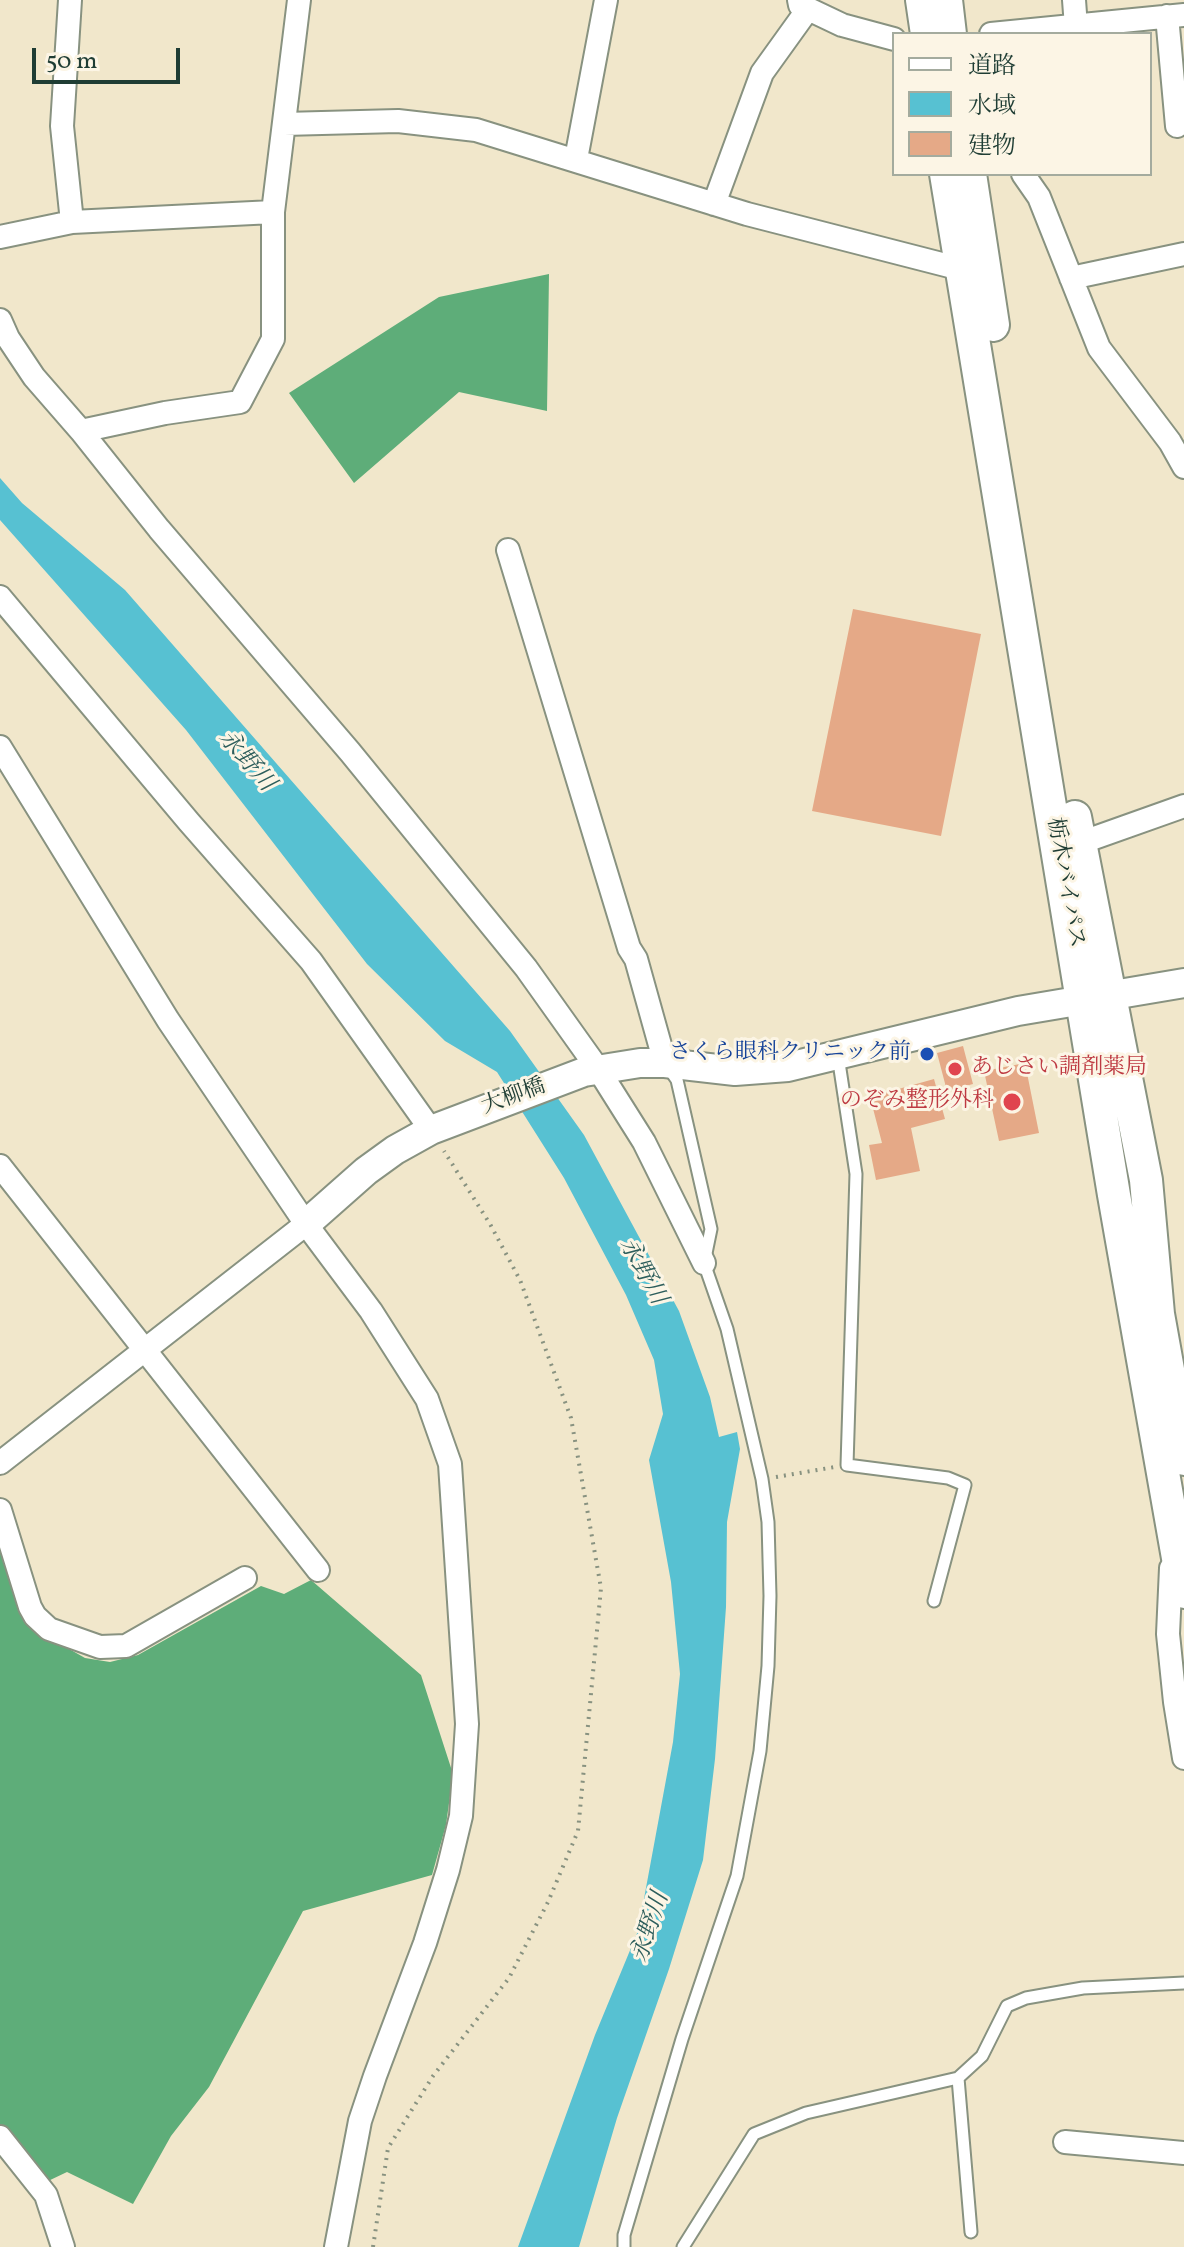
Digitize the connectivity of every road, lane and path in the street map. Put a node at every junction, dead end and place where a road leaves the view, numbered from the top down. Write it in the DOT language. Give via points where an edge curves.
graph roads {
  1 [pos="70,0"];
  2 [pos="299,0"];
  3 [pos="606,0"];
  4 [pos="922,0"];
  5 [pos="946,0"];
  6 [pos="1074,0"];
  7 [pos="804,4"];
  8 [pos="1176,16"];
  9 [pos="1076,27"];
  10 [pos="927,32"];
  11 [pos="950,32"];
  12 [pos="1015,32"];
  13 [pos="892,38"];
  14 [pos="284,124"];
  15 [pos="1177,126"];
  16 [pos="576,159"];
  17 [pos="946,176"];
  18 [pos="970,176"];
  19 [pos="1024,176"];
  20 [pos="714,204"];
  21 [pos="273,212"];
  22 [pos="72,222"];
  23 [pos="0,237"];
  24 [pos="1184,254"];
  25 [pos="961,269"];
  26 [pos="1071,278"];
  27 [pos="0,320"];
  28 [pos="81,431"];
  29 [pos="1184,467"];
  30 [pos="508,550"];
  31 [pos="0,597"];
  32 [pos="0,747"];
  33 [pos="1184,806"];
  34 [pos="1080,843"];
  35 [pos="1184,983"];
  36 [pos="1097,997"];
  37 [pos="837,1055"];
  38 [pos="665,1063"];
  39 [pos="591,1071"];
  40 [pos="437,1127"];
  41 [pos="0,1166"];
  42 [pos="306,1224"];
  43 [pos="704,1263"];
  44 [pos="146,1350"];
  45 [pos="1184,1459"];
  46 [pos="0,1463"];
  47 [pos="847,1465"];
  48 [pos="762,1479"];
  49 [pos="0,1510"];
  50 [pos="1173,1526"];
  51 [pos="318,1570"];
  52 [pos="245,1578"];
  53 [pos="1184,1592"];
  54 [pos="934,1601"];
  55 [pos="1184,1758"];
  56 [pos="1184,1983"];
  57 [pos="958,2078"];
  58 [pos="0,2137"];
  59 [pos="1065,2142"];
  60 [pos="1184,2153"];
  61 [pos="971,2232"];
  62 [pos="63,2247"];
  63 [pos="336,2247"];
  64 [pos="373,2247"];
  65 [pos="624,2247"];
  66 [pos="683,2247"];
  1 -- 22 [label="street" via="62,126"];
  2 -- 14 [label="street"];
  3 -- 16 [label="street"];
  4 -- 10 [label="main road"];
  5 -- 11 [label="main road"];
  6 -- 9 [label="street"];
  7 -- 13 [label="street" via="842,25"];
  7 -- 20 [label="street" via="762,73"];
  8 -- 9 [label="street"];
  8 -- 15 [label="street"];
  9 -- 12 [label="street"];
  14 -- 16 [label="street" via="398,121 476,130"];
  14 -- 21 [label="street"];
  16 -- 20 [label="street"];
  17 -- 25 [label="main road, 栃木バイパス"];
  18 -- 34 [label="main road, 栃木バイパス"];
  19 -- 26 [label="street" via="1039,197"];
  20 -- 25 [label="street"];
  21 -- 22 [label="street"];
  21 -- 28 [label="street" via="273,339 240,402"];
  22 -- 23 [label="street"];
  24 -- 26 [label="street"];
  25 -- 36 [label="main road, 栃木バイパス"];
  26 -- 29 [label="street" via="1099,348"];
  27 -- 28 [label="street" via="34,377"];
  28 -- 39 [label="street" via="460,884 526,968"];
  30 -- 38 [label="street"];
  31 -- 40 [label="street" via="311,961"];
  32 -- 42 [label="street" via="168,1020"];
  33 -- 34 [label="street"];
  34 -- 36 [label="main road, 栃木バイパス"];
  35 -- 36 [label="street, 大柳橋"];
  36 -- 37 [label="street, 大柳橋"];
  36 -- 45 [label="main road, 栃木バイパス" via="1146,1180 1158,1314"];
  36 -- 50 [label="main road, 栃木バイパス" via="1114,1195"];
  37 -- 38 [label="street, 大柳橋" via="761,1070"];
  37 -- 47 [label="lane" via="856,1174"];
  38 -- 39 [label="street, 大柳橋"];
  38 -- 43 [label="lane" via="677,1080 709,1218"];
  39 -- 40 [label="street, 大柳橋"];
  39 -- 43 [label="street" via="644,1142"];
  40 -- 42 [label="street, 大柳橋" via="366,1171"];
  40 -- 64 [label="path" via="525,1294 571,1418 601,1588 578,1831 509,1978 433,2076 388,2148"];
  41 -- 44 [label="street"];
  42 -- 44 [label="street"];
  42 -- 63 [label="street" via="427,1399 450,1464 467,1724 461,1816 448,1870 360,2121"];
  43 -- 48 [label="lane" via="727,1329"];
  44 -- 46 [label="street"];
  44 -- 51 [label="street"];
  47 -- 48 [label="path"];
  47 -- 54 [label="lane" via="948,1478 965,1485"];
  48 -- 65 [label="lane" via="770,1610 752,1802 737,1876 682,2039"];
  49 -- 52 [label="street" via="35,1616 49,1629 100,1647 126,1646"];
  50 -- 53 [label="main road, 栃木バイパス"];
  50 -- 55 [label="street" via="1168,1634"];
  56 -- 57 [label="lane" via="1083,1988 1026,1998 1007,2006 982,2056"];
  57 -- 61 [label="lane"];
  57 -- 66 [label="lane" via="806,2113 754,2134"];
  58 -- 62 [label="street" via="46,2195"];
  59 -- 60 [label="street"];
}
